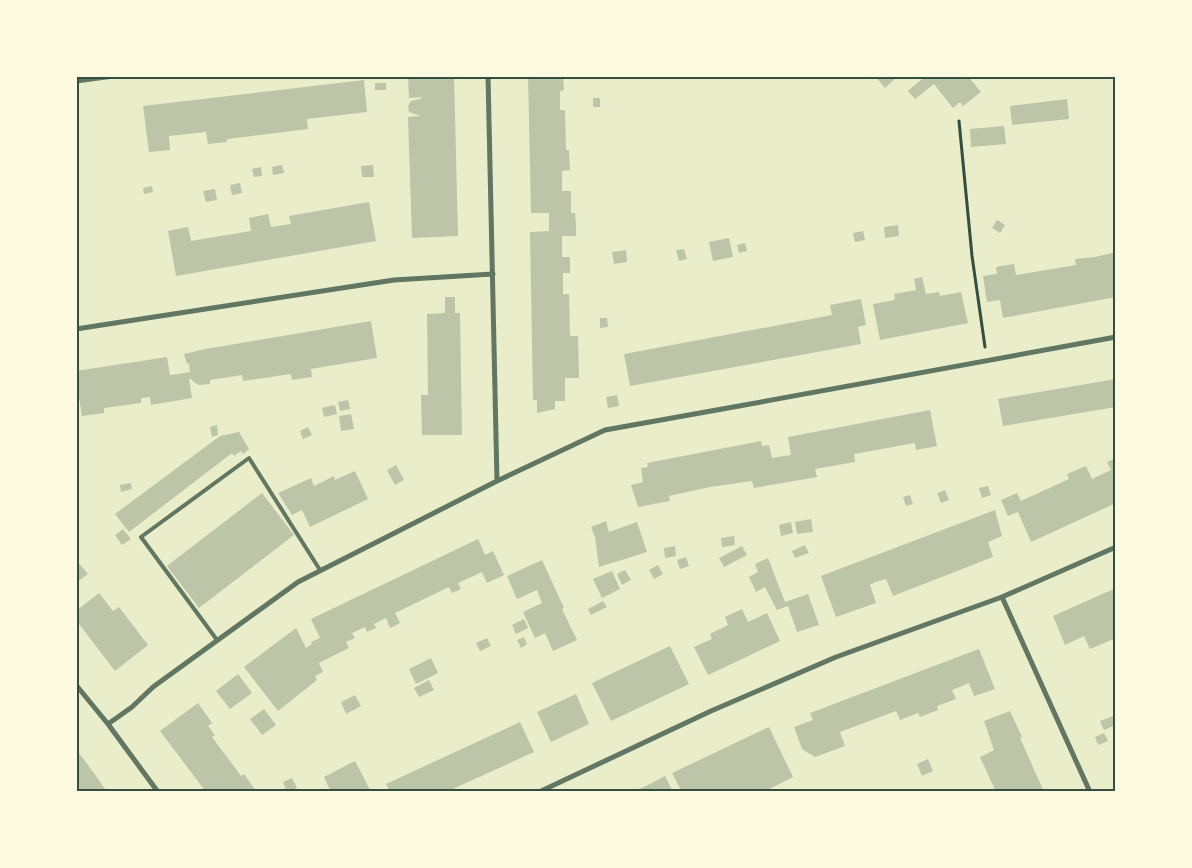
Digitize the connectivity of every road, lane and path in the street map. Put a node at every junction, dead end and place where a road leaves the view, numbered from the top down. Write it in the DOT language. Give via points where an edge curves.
graph roads {
  1 [pos="113,76"];
  2 [pos="488,76"];
  3 [pos="76,81"];
  4 [pos="959,121"];
  5 [pos="493,274"];
  6 [pos="76,329"];
  7 [pos="1116,337"];
  8 [pos="986,360"];
  9 [pos="497,481"];
  10 [pos="1116,546"];
  11 [pos="320,570"];
  12 [pos="1002,597"];
  13 [pos="217,640"];
  14 [pos="76,685"];
  15 [pos="108,724"];
  16 [pos="158,792"];
  17 [pos="539,792"];
  18 [pos="1090,792"];
  1 -- 3 [label="street"];
  2 -- 5 [label="street"];
  4 -- 8 [label="path"];
  5 -- 6 [label="street" via="394,280"];
  5 -- 9 [label="street"];
  7 -- 8 [label="street"];
  8 -- 9 [label="street" via="605,430"];
  9 -- 11 [label="street"];
  10 -- 12 [label="street"];
  11 -- 13 [label="street"];
  11 -- 13 [label="lane" via="249,458 141,537"];
  12 -- 17 [label="street" via="836,657 702,715"];
  12 -- 18 [label="street"];
  13 -- 15 [label="street"];
  14 -- 15 [label="street"];
  15 -- 16 [label="street"];
}
